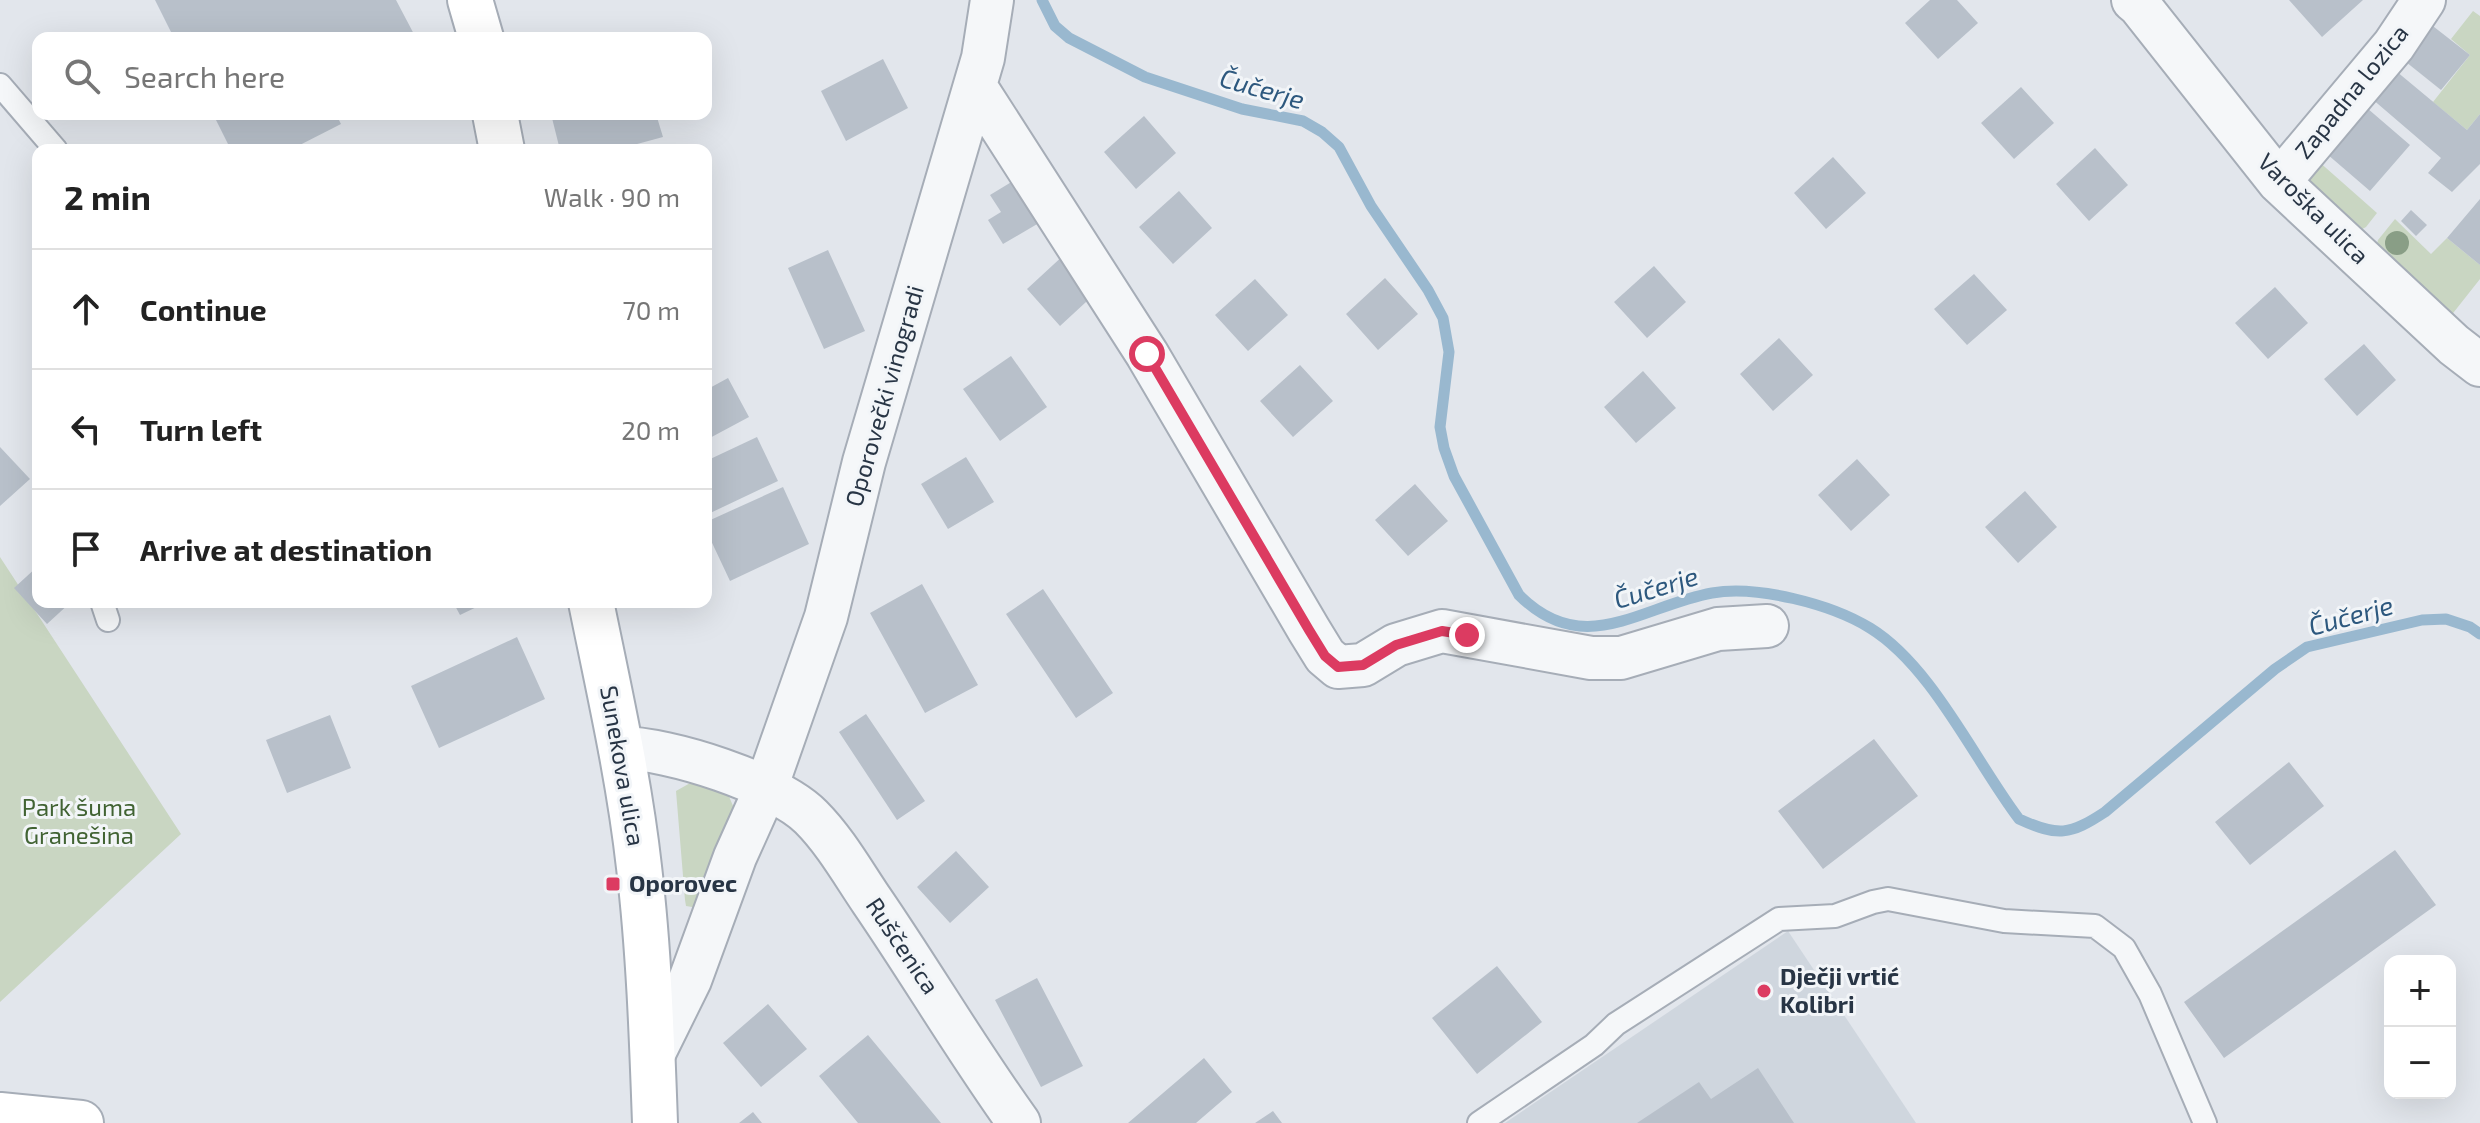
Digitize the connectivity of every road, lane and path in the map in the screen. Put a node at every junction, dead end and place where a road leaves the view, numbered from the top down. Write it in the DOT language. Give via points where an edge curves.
graph roads {
  1 [pos="470,0"];
  2 [pos="992,0"];
  3 [pos="2133,0"];
  4 [pos="2424,0"];
  5 [pos="479,32"];
  6 [pos="0,85"];
  7 [pos="975,86"];
  8 [pos="496,120"];
  9 [pos="51,144"];
  10 [pos="501,144"];
  11 [pos="2279,182"];
  12 [pos="2480,365"];
  13 [pos="592,608"];
  14 [pos="1767,626"];
  15 [pos="620,748"];
  16 [pos="766,788"];
  17 [pos="653,1055"];
  18 [pos="0,1115"];
  19 [pos="81,1123"];
  20 [pos="655,1123"];
  21 [pos="1019,1123"];
  22 [pos="1479,1123"];
  23 [pos="2205,1123"];
  1 -- 5 [label="street"];
  2 -- 7 [label="street, Oporovečki vinogradi"];
  3 -- 11 [label="street, Varoška ulica"];
  4 -- 11 [label="street, Zapadna lozica" via="2394,45"];
  6 -- 9 [label="lane"];
  7 -- 14 [label="street" via="1147,354 1325,656 1338,667 1363,665 1396,645 1442,631 1577,656 1621,658 1718,629"];
  7 -- 16 [label="street, Oporovečki vinogradi" via="864,462 826,617"];
  8 -- 10 [label="street"];
  11 -- 12 [label="street, Varoška ulica"];
  13 -- 15 [label="street, Sunekova ulica"];
  15 -- 16 [label="street" via="665,752"];
  15 -- 17 [label="street, Sunekova ulica" via="639,867"];
  16 -- 17 [label="street, Oporovečki vinogradi" via="690,980"];
  16 -- 21 [label="street, Ruščenica" via="791,801 826,834"];
  17 -- 20 [label="street, Sunekova ulica"];
  18 -- 19 [label="street"];
  22 -- 23 [label="lane" via="1594,1045 1616,1024 1779,919 1835,916 1888,899 2004,921 2095,926 2124,948 2150,994"];
}
